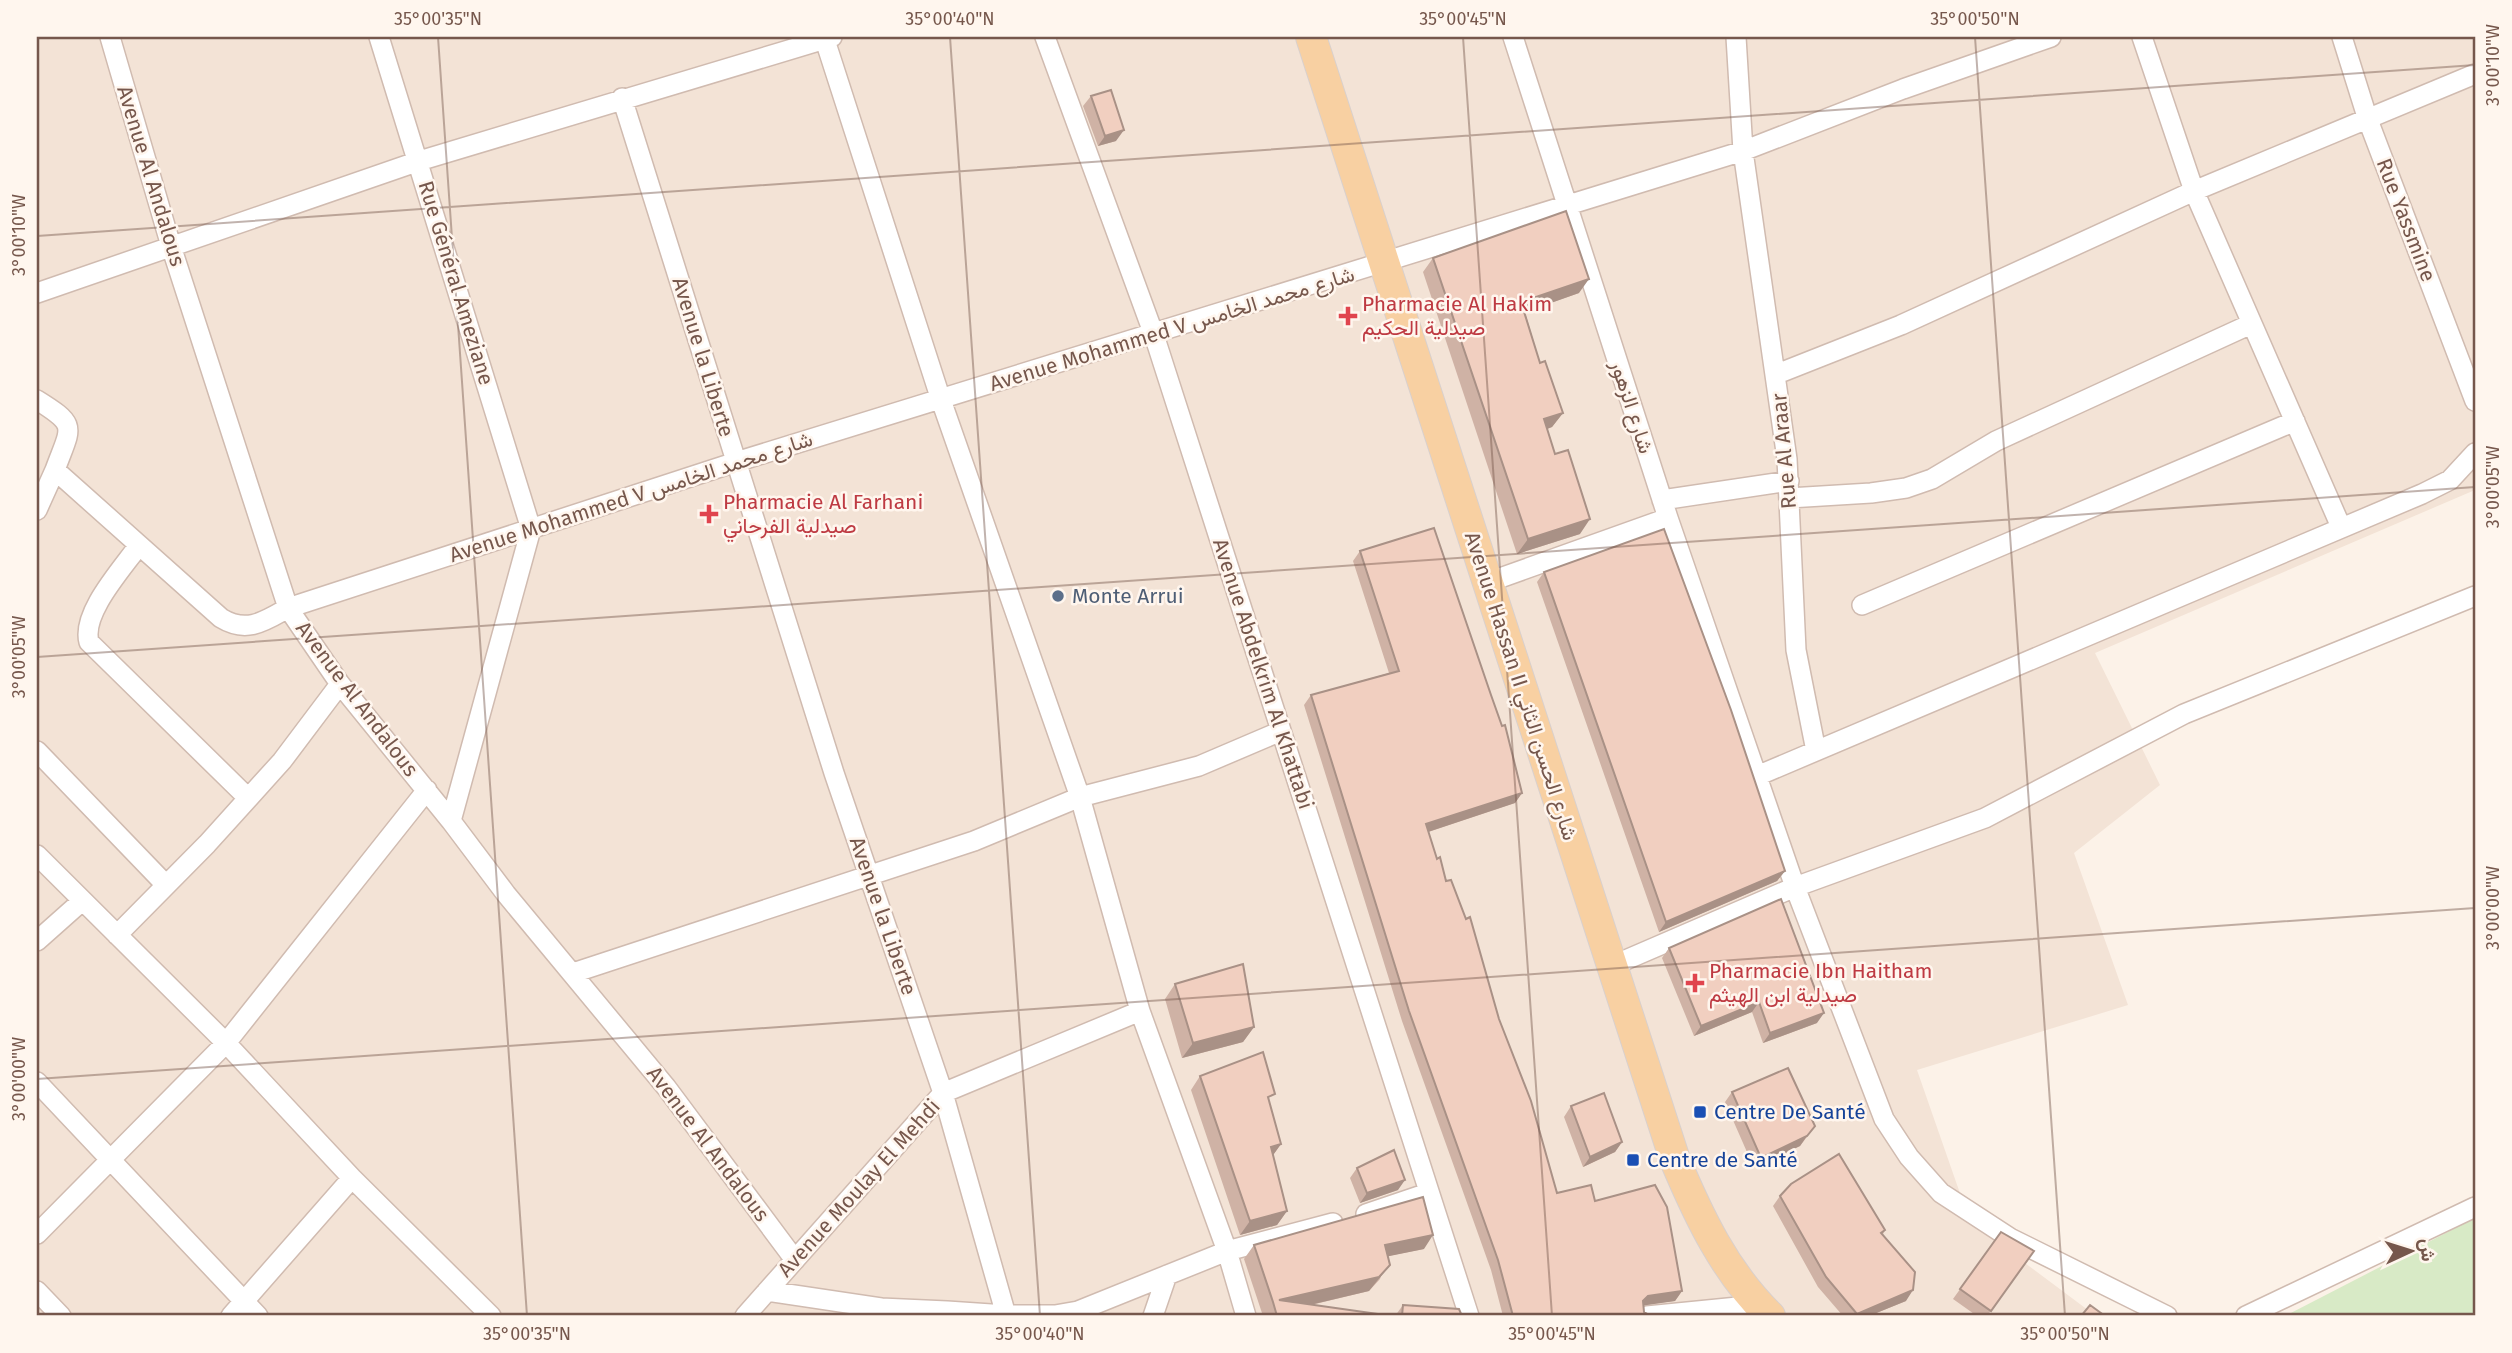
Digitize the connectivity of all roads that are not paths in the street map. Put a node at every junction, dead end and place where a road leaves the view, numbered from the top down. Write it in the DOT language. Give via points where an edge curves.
graph roads {
  1 [pos="110,37"];
  2 [pos="379,37"];
  3 [pos="1045,37"];
  4 [pos="1311,37"];
  5 [pos="1513,37"];
  6 [pos="1736,37"];
  7 [pos="2051,37"];
  8 [pos="2142,37"];
  9 [pos="2342,37"];
  10 [pos="827,38"];
  11 [pos="2475,75"];
  12 [pos="622,98"];
  13 [pos="2368,120"];
  14 [pos="1743,151"];
  15 [pos="419,161"];
  16 [pos="2194,191"];
  17 [pos="1567,203"];
  18 [pos="171,246"];
  19 [pos="1385,262"];
  20 [pos="37,293"];
  21 [pos="2251,324"];
  22 [pos="1154,335"];
  23 [pos="1777,374"];
  24 [pos="37,400"];
  25 [pos="941,400"];
  26 [pos="2475,401"];
  27 [pos="2295,421"];
  28 [pos="2475,453"];
  29 [pos="736,462"];
  30 [pos="55,470"];
  31 [pos="1789,489"];
  32 [pos="1665,509"];
  33 [pos="37,510"];
  34 [pos="2341,527"];
  35 [pos="531,529"];
  36 [pos="139,545"];
  37 [pos="1486,583"];
  38 [pos="2475,597"];
  39 [pos="1862,605"];
  40 [pos="288,608"];
  41 [pos="340,684"];
  42 [pos="1281,731"];
  43 [pos="37,751"];
  44 [pos="1816,751"];
  45 [pos="1757,776"];
  46 [pos="427,790"];
  47 [pos="1080,797"];
  48 [pos="248,798"];
  49 [pos="452,821"];
  50 [pos="37,855"];
  51 [pos="867,874"];
  52 [pos="166,885"];
  53 [pos="1795,887"];
  54 [pos="82,901"];
  55 [pos="117,934"];
  56 [pos="37,942"];
  57 [pos="1614,965"];
  58 [pos="573,973"];
  59 [pos="1140,1011"];
  60 [pos="226,1043"];
  61 [pos="37,1082"];
  62 [pos="943,1093"];
  63 [pos="108,1161"];
  64 [pos="352,1178"];
  65 [pos="1428,1193"];
  66 [pos="2475,1207"];
  67 [pos="37,1234"];
  68 [pos="1227,1251"];
  69 [pos="795,1260"];
  70 [pos="1167,1275"];
  71 [pos="37,1291"];
  72 [pos="767,1291"];
  73 [pos="1764,1311"];
  74 [pos="244,1312"];
  75 [pos="877,1312"];
  76 [pos="946,1314"];
  77 [pos="488,1315"];
  78 [pos="1006,1315"];
  79 [pos="61,1316"];
  80 [pos="745,1316"];
  81 [pos="1153,1316"];
  82 [pos="1246,1316"];
  83 [pos="1469,1316"];
  84 [pos="1647,1316"];
  85 [pos="2167,1316"];
  86 [pos="2246,1316"];
  1 -- 18 [label="street, Avenue Al Andalous"];
  2 -- 15 [label="street, Rue Général Ameziane"];
  3 -- 22 [label="street, Avenue Abdelkrim Al Khattabi"];
  4 -- 19 [label="main road, Avenue Hassan II شارع الحسن الثاني"];
  5 -- 17 [label="street, شارع الزهور"];
  6 -- 14 [label="street, Rue Al Araar"];
  7 -- 14 [label="street, Avenue Mohammed V شارع محمد الخامس"];
  8 -- 16 [label="street"];
  9 -- 13 [label="street, Rue Yassmine"];
  10 -- 12 [label="street"];
  10 -- 25 [label="street"];
  11 -- 13 [label="street"];
  12 -- 15 [label="street"];
  12 -- 29 [label="street, Avenue la Liberte"];
  13 -- 16 [label="street"];
  13 -- 26 [label="street, Rue Yassmine"];
  14 -- 17 [label="street, Avenue Mohammed V شارع محمد الخامس"];
  14 -- 23 [label="street, Rue Al Araar"];
  15 -- 18 [label="street"];
  15 -- 35 [label="street, Rue Général Ameziane"];
  16 -- 21 [label="street"];
  16 -- 23 [label="street" via="1901,325"];
  17 -- 19 [label="street, Avenue Mohammed V شارع محمد الخامس"];
  17 -- 32 [label="street, شارع الزهور"];
  18 -- 20 [label="street"];
  18 -- 40 [label="street, Avenue Al Andalous"];
  19 -- 22 [label="street, Avenue Mohammed V شارع محمد الخامس"];
  19 -- 37 [label="main road, Avenue Hassan II شارع الحسن الثاني"];
  21 -- 27 [label="street"];
  21 -- 31 [label="street" via="1996,441 1906,488 1871,493"];
  22 -- 25 [label="street, Avenue Mohammed V شارع محمد الخامس"];
  22 -- 42 [label="street, Avenue Abdelkrim Al Khattabi"];
  23 -- 31 [label="street, Rue Al Araar"];
  24 -- 30 [label="street" via="68,424"];
  25 -- 29 [label="street, Avenue Mohammed V شارع محمد الخامس"];
  25 -- 47 [label="street"];
  27 -- 34 [label="street"];
  27 -- 39 [label="street"];
  28 -- 34 [label="street" via="2450,480"];
  29 -- 35 [label="street, Avenue Mohammed V شارع محمد الخامس"];
  29 -- 51 [label="street, Avenue la Liberte"];
  30 -- 33 [label="street"];
  30 -- 36 [label="street, Avenue Mohammed V شارع محمد الخامس"];
  31 -- 32 [label="street"];
  31 -- 44 [label="street, Rue Al Araar" via="1796,650"];
  32 -- 37 [label="street"];
  32 -- 45 [label="street, شارع الزهور"];
  34 -- 44 [label="street"];
  35 -- 40 [label="street, Avenue Mohammed V شارع محمد الخامس"];
  35 -- 49 [label="street"];
  36 -- 40 [label="street, Avenue Mohammed V شارع محمد الخامس" via="231,624 252,627"];
  36 -- 48 [label="street" via="90,617 89,642"];
  37 -- 57 [label="main road, Avenue Hassan II شارع الحسن الثاني"];
  38 -- 53 [label="street" via="2183,714 1985,818"];
  40 -- 41 [label="street, Avenue Al Andalous"];
  41 -- 46 [label="street, Avenue Al Andalous"];
  41 -- 48 [label="street"];
  42 -- 47 [label="street" via="1199,766"];
  42 -- 65 [label="street, Avenue Abdelkrim Al Khattabi"];
  43 -- 52 [label="street"];
  44 -- 45 [label="street"];
  45 -- 53 [label="street, شارع الزهور"];
  46 -- 49 [label="street, Avenue Al Andalous"];
  46 -- 60 [label="street"];
  47 -- 51 [label="street" via="974,841"];
  47 -- 59 [label="street"];
  48 -- 52 [label="street"];
  49 -- 58 [label="street, Avenue Al Andalous"];
  50 -- 54 [label="street"];
  51 -- 58 [label="street"];
  51 -- 62 [label="street, Avenue la Liberte"];
  52 -- 55 [label="street"];
  53 -- 57 [label="street"];
  53 -- 85 [label="street, شارع الزهور" via="1884,1119 1909,1157 1941,1193 2010,1238"];
  54 -- 55 [label="street"];
  54 -- 56 [label="street"];
  55 -- 60 [label="street"];
  57 -- 73 [label="main road, Avenue Hassan II شارع الحسن الثاني" via="1675,1160 1700,1219 1724,1261"];
  58 -- 69 [label="street, Avenue Al Andalous" via="674,1097"];
  59 -- 62 [label="street, Avenue Moulay El Mehdi"];
  59 -- 68 [label="street"];
  60 -- 63 [label="street"];
  60 -- 64 [label="street"];
  61 -- 63 [label="street"];
  62 -- 69 [label="street, Avenue Moulay El Mehdi"];
  62 -- 78 [label="street, Avenue la Liberte"];
  63 -- 67 [label="street"];
  63 -- 74 [label="street"];
  64 -- 74 [label="street"];
  64 -- 77 [label="street"];
  65 -- 68 [label="street"];
  65 -- 83 [label="street, Avenue Abdelkrim Al Khattabi"];
  66 -- 86 [label="street"];
  68 -- 70 [label="street"];
  68 -- 82 [label="street"];
  69 -- 72 [label="street, Avenue Moulay El Mehdi"];
  70 -- 78 [label="street" via="1078,1311"];
  70 -- 81 [label="street"];
  71 -- 79 [label="street"];
  72 -- 75 [label="street"];
  72 -- 80 [label="street, Avenue Moulay El Mehdi"];
  73 -- 84 [label="street"];
  75 -- 76 [label="street"];
  76 -- 78 [label="street"];
}
